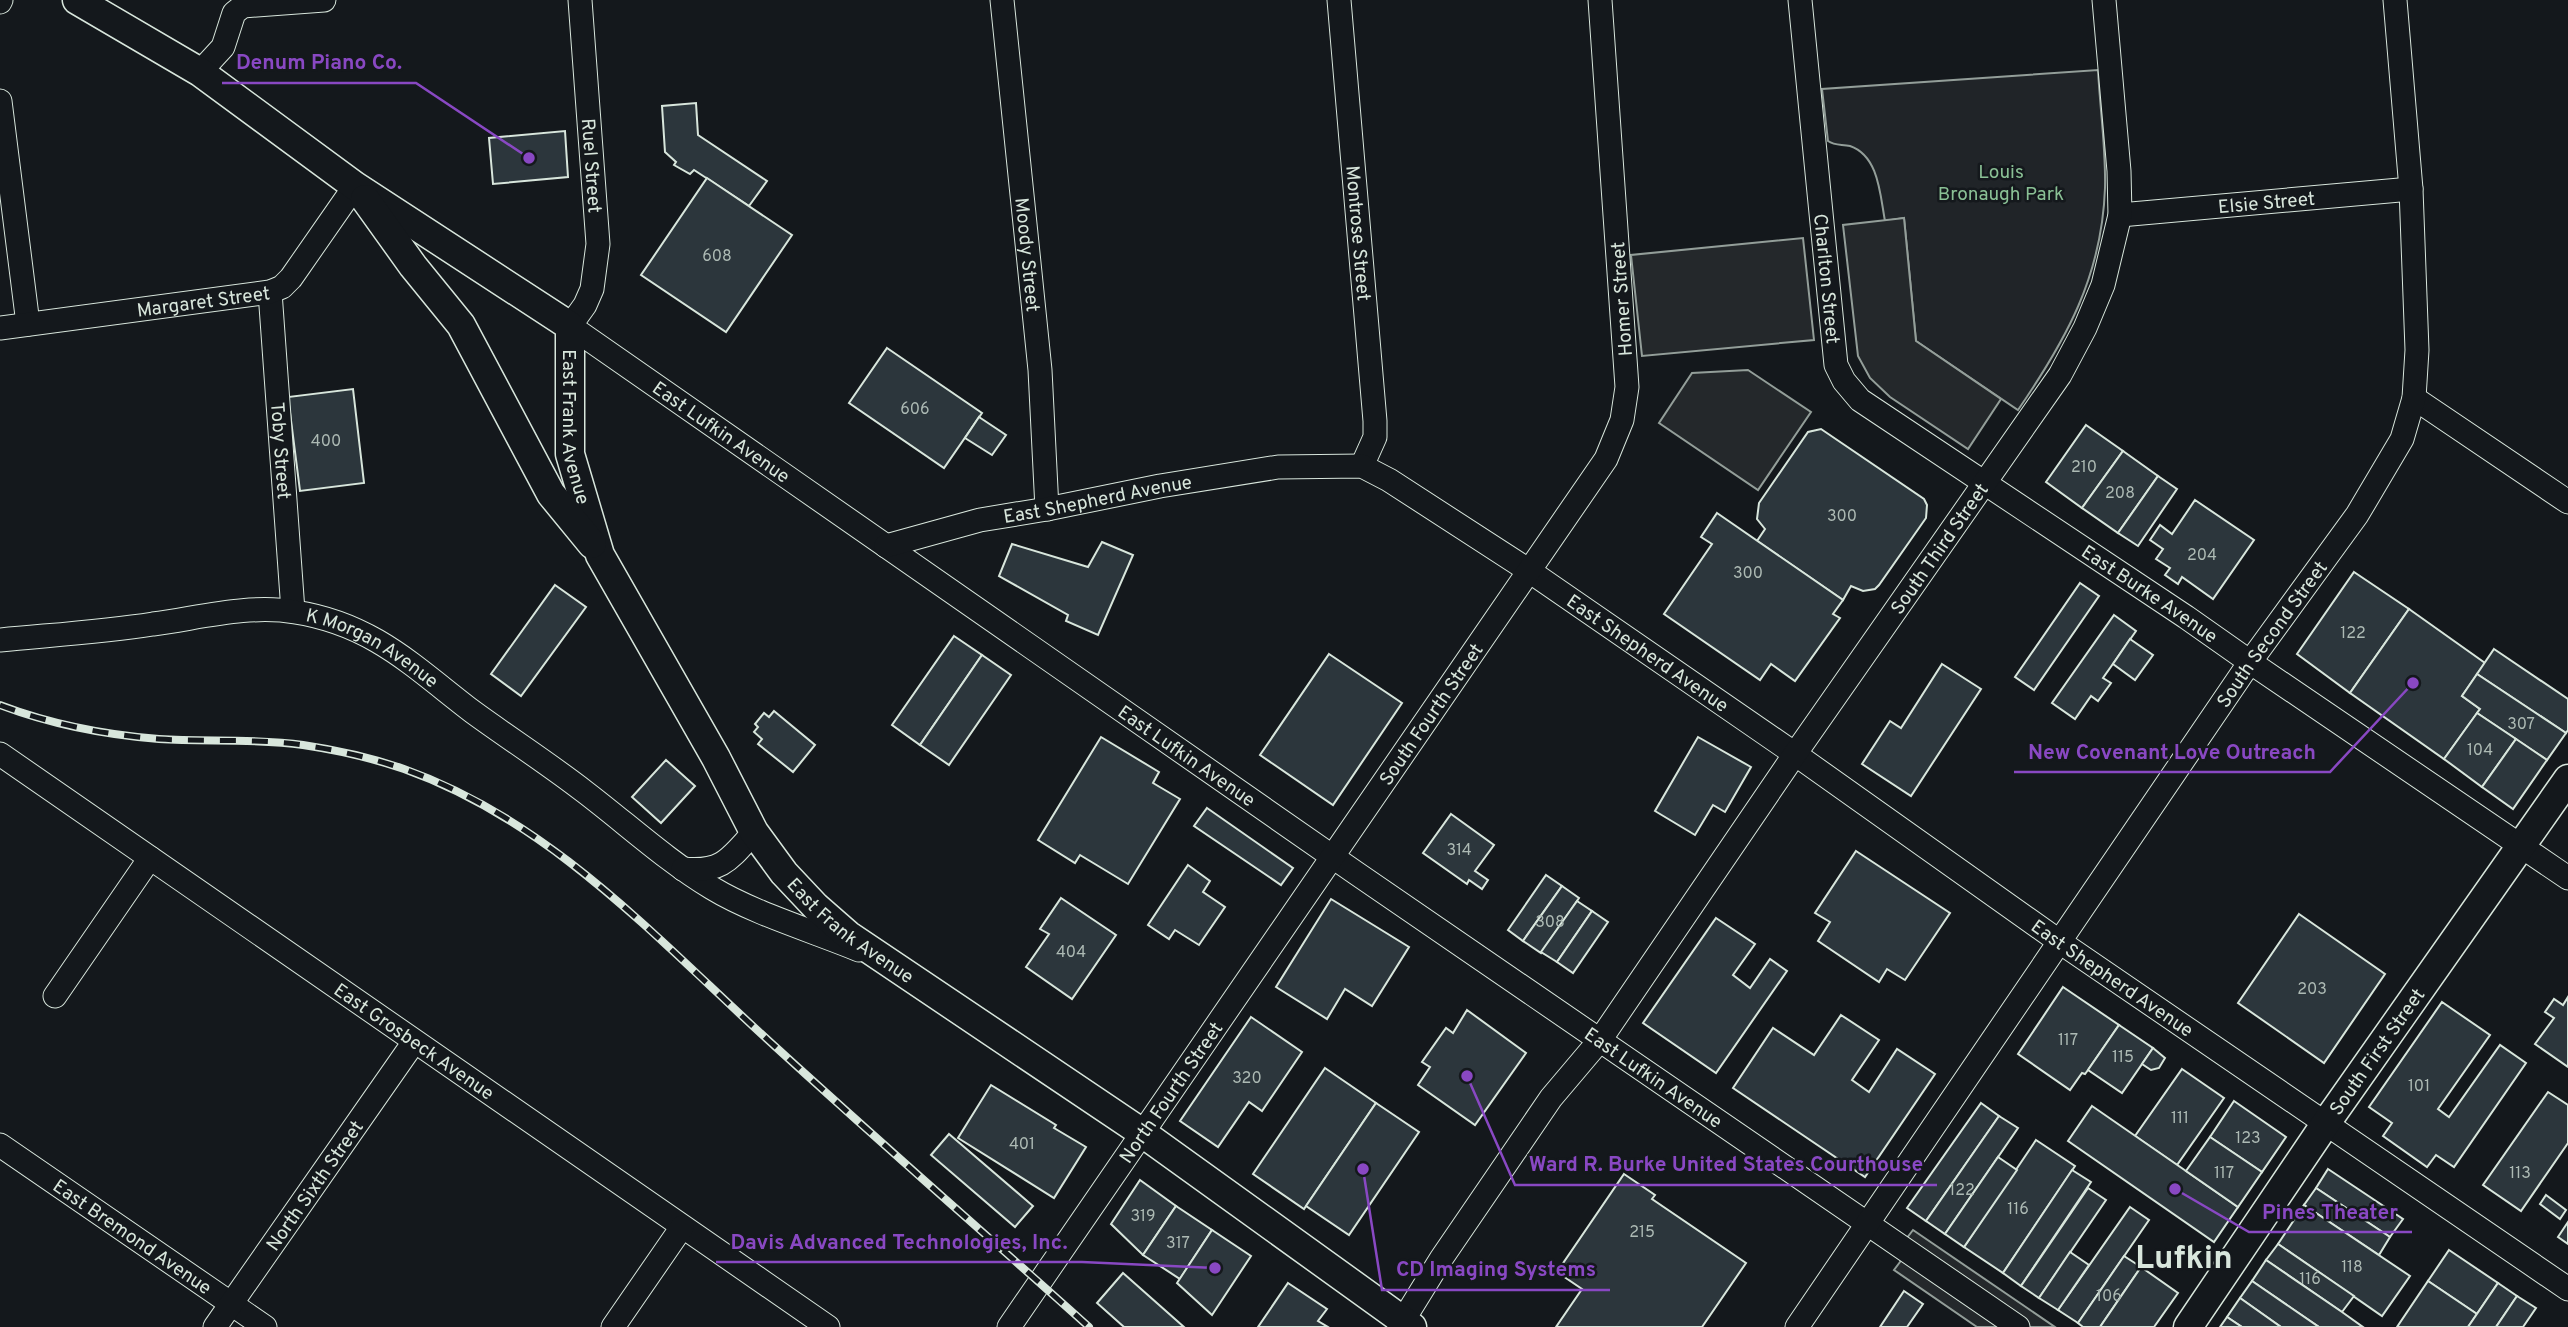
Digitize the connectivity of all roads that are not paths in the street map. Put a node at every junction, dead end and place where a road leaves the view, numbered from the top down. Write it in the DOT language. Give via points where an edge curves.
graph roads {
  1 [pos="77,0"];
  2 [pos="117,0"];
  3 [pos="324,0"];
  4 [pos="580,0"];
  5 [pos="1002,0"];
  6 [pos="1339,0"];
  7 [pos="1600,0"];
  8 [pos="1800,0"];
  9 [pos="2104,0"];
  10 [pos="2395,0"];
  11 [pos="167,52"];
  12 [pos="200,72"];
  13 [pos="0,101"];
  14 [pos="355,186"];
  15 [pos="2412,189"];
  16 [pos="2120,215"];
  17 [pos="270,292"];
  18 [pos="28,324"];
  19 [pos="570,326"];
  20 [pos="0,328"];
  21 [pos="2414,398"];
  22 [pos="1362,466"];
  23 [pos="1986,483"];
  24 [pos="2568,502"];
  25 [pos="1047,509"];
  26 [pos="886,546"];
  27 [pos="600,555"];
  28 [pos="1528,570"];
  29 [pos="293,611"];
  30 [pos="0,640"];
  31 [pos="2250,662"];
  32 [pos="0,754"];
  33 [pos="1795,754"];
  34 [pos="2568,779"];
  35 [pos="754,832"];
  36 [pos="2522,845"];
  37 [pos="1333,857"];
  38 [pos="150,858"];
  39 [pos="683,869"];
  40 [pos="2568,878"];
  41 [pos="2060,943"];
  42 [pos="884,960"];
  43 [pos="55,996"];
  44 [pos="1600,1040"];
  45 [pos="414,1042"];
  46 [pos="2326,1123"];
  47 [pos="1141,1132"];
  48 [pos="0,1145"];
  49 [pos="1867,1226"];
  50 [pos="682,1227"];
  51 [pos="2568,1289"];
  52 [pos="232,1303"];
  53 [pos="1405,1325"];
  54 [pos="215,1327"];
  55 [pos="265,1327"];
  56 [pos="612,1327"];
  57 [pos="828,1327"];
  58 [pos="1009,1327"];
  59 [pos="1797,1327"];
  60 [pos="2018,1327"];
  61 [pos="2188,1327"];
  1 -- 11 [label="main road, East Lufkin Avenue"];
  2 -- 11 [label="main road, East Lufkin Avenue"];
  3 -- 12 [label="street" via="243,6 234,13 223,47"];
  4 -- 19 [label="street, Ruel Street" via="598,244 592,289"];
  5 -- 25 [label="street, Moody Street" via="1040,370"];
  6 -- 22 [label="street, Montrose Street" via="1375,421 1375,437"];
  7 -- 28 [label="street, Homer Street" via="1627,387 1622,420 1606,458"];
  8 -- 23 [label="street, Charlton Street" via="1836,366 1860,400"];
  9 -- 16 [label="street, South Third Street"];
  10 -- 15 [label="street, South Second Street"];
  11 -- 12 [label="main road, East Lufkin Avenue"];
  12 -- 14 [label="main road, East Lufkin Avenue"];
  13 -- 18 [label="street"];
  14 -- 17 [label="street, Margaret Street" via="291,278"];
  14 -- 19 [label="main road, East Lufkin Avenue"];
  14 -- 27 [label="main road, East Lufkin Avenue" via="460,325 551,494"];
  15 -- 16 [label="street, Elsie Street"];
  15 -- 21 [label="street, South Second Street"];
  16 -- 23 [label="street, South Third Street" via="2103,285 2085,328 2060,375"];
  17 -- 18 [label="street, Margaret Street"];
  17 -- 29 [label="street, Toby Street"];
  18 -- 20 [label="street, Margaret Street"];
  19 -- 26 [label="street, East Lufkin Avenue"];
  19 -- 27 [label="main road, East Frank Avenue" via="570,454"];
  21 -- 24 [label="street"];
  21 -- 31 [label="street, South Second Street" via="2402,439 2357,515"];
  22 -- 25 [label="street, East Shepherd Avenue" via="1278,467"];
  22 -- 28 [label="street, East Shepherd Avenue"];
  23 -- 31 [label="street, East Burke Avenue"];
  23 -- 33 [label="street, South Third Street"];
  25 -- 26 [label="street, East Shepherd Avenue" via="980,520"];
  26 -- 37 [label="street, East Lufkin Avenue"];
  27 -- 35 [label="main road, East Frank Avenue"];
  28 -- 33 [label="street, East Shepherd Avenue"];
  28 -- 37 [label="street, South Fourth Street"];
  29 -- 30 [label="street, K Morgan Avenue" via="242,611"];
  29 -- 39 [label="street, K Morgan Avenue" via="324,618 400,653"];
  31 -- 36 [label="street, East Burke Avenue"];
  31 -- 41 [label="street, South Second Street"];
  32 -- 38 [label="street, East Grosbeck Avenue"];
  33 -- 41 [label="street, East Shepherd Avenue"];
  33 -- 44 [label="street, South Third Street"];
  34 -- 36 [label="main road, South First Street"];
  35 -- 39 [label="street" via="723,864 713,869"];
  35 -- 42 [label="main road, East Frank Avenue" via="816,907"];
  36 -- 40 [label="street, East Burke Avenue"];
  36 -- 46 [label="main road, South First Street"];
  37 -- 44 [label="street, East Lufkin Avenue"];
  37 -- 47 [label="street, North Fourth Street"];
  38 -- 43 [label="street"];
  38 -- 45 [label="street, East Grosbeck Avenue"];
  39 -- 42 [label="street, K Morgan Avenue" via="750,907"];
  41 -- 46 [label="street, East Shepherd Avenue"];
  41 -- 49 [label="street, South Second Street"];
  42 -- 47 [label="main road, East Frank Avenue"];
  44 -- 49 [label="street, East Lufkin Avenue"];
  44 -- 53 [label="street, South Third Street" via="1551,1098 1441,1259"];
  45 -- 50 [label="street, East Grosbeck Avenue"];
  45 -- 52 [label="street, North Sixth Street"];
  46 -- 51 [label="street, East Shepherd Avenue"];
  46 -- 61 [label="main road, South First Street"];
  47 -- 53 [label="main road, East Frank Avenue"];
  47 -- 58 [label="street, North Fourth Street"];
  48 -- 52 [label="street, East Bremond Avenue"];
  49 -- 59 [label="street, South Second Street"];
  49 -- 60 [label="street, East Lufkin Avenue"];
  50 -- 56 [label="street"];
  50 -- 57 [label="street, East Grosbeck Avenue"];
  52 -- 54 [label="street, North Sixth Street"];
  52 -- 55 [label="street, East Bremond Avenue"];
}
